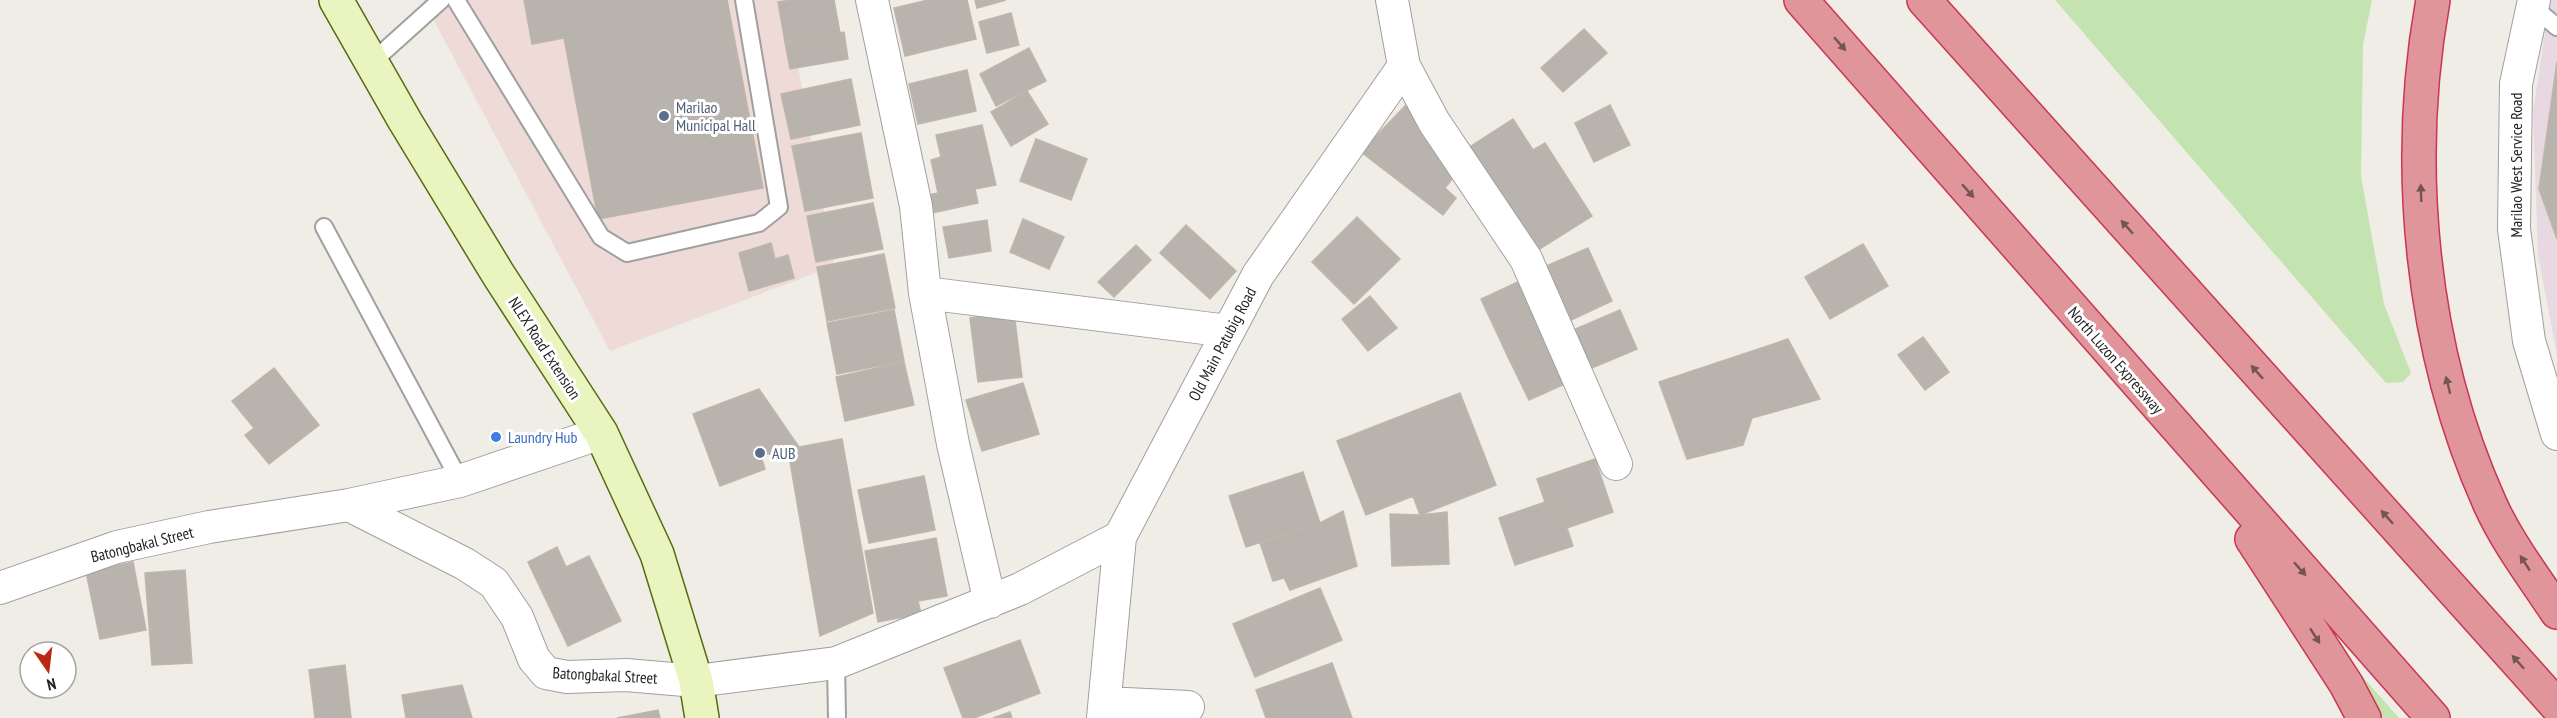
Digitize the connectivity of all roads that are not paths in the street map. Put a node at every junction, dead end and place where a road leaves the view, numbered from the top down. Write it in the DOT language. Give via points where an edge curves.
graph roads {
  1 [pos="336,0"];
  2 [pos="441,0"];
  3 [pos="456,0"];
  4 [pos="744,0"];
  5 [pos="872,0"];
  6 [pos="1392,0"];
  7 [pos="1801,0"];
  8 [pos="1924,0"];
  9 [pos="2433,0"];
  10 [pos="2533,3"];
  11 [pos="2557,27"];
  12 [pos="371,63"];
  13 [pos="1404,66"];
  14 [pos="324,227"];
  15 [pos="925,293"];
  16 [pos="1228,331"];
  17 [pos="601,433"];
  18 [pos="2557,434"];
  19 [pos="2192,447"];
  20 [pos="1616,464"];
  21 [pos="460,481"];
  22 [pos="349,505"];
  23 [pos="1120,537"];
  24 [pos="0,588"];
  25 [pos="990,602"];
  26 [pos="2557,612"];
  27 [pos="836,663"];
  28 [pos="696,681"];
  29 [pos="2557,706"];
  30 [pos="1188,707"];
  31 [pos="1104,711"];
  32 [pos="702,718"];
  33 [pos="837,718"];
  34 [pos="2364,718"];
  35 [pos="2433,718"];
  1 -- 12 [label="main road, NLEX Road Extension"];
  2 -- 12 [label="lane"];
  3 -- 4 [label="lane" via="601,237 627,253 759,223 779,207"];
  5 -- 15 [label="street" via="916,206"];
  6 -- 13 [label="street"];
  7 -- 19 [label="highway, North Luzon Expressway, one-way"];
  29 -- 8 [label="highway, one-way"];
  26 -- 9 [label="highway, one-way" via="2491,506 2467,449 2430,307 2420,176 2421,96"];
  10 -- 11 [label="lane"];
  10 -- 18 [label="street, Marilao West Service Road" via="2516,84 2514,229 2529,341"];
  12 -- 17 [label="main road, NLEX Road Extension" via="498,274"];
  13 -- 16 [label="street, Old Main Patubig Road" via="1258,275"];
  13 -- 20 [label="street" via="1434,122 1526,259"];
  14 -- 21 [label="lane"];
  15 -- 16 [label="street"];
  15 -- 25 [label="street" via="953,444"];
  16 -- 23 [label="street, Old Main Patubig Road"];
  17 -- 21 [label="street"];
  17 -- 28 [label="main road, NLEX Road Extension" via="657,554"];
  19 -- 34 [label="highway, one-way" via="2346,684"];
  19 -- 35 [label="highway, North Luzon Expressway, one-way"];
  21 -- 22 [label="street"];
  22 -- 24 [label="street, Batongbakal Street" via="209,527 117,547"];
  22 -- 28 [label="street, Batongbakal Street" via="465,564 495,584 517,617 534,659 546,673"];
  23 -- 25 [label="street, Batongbakal Street"];
  23 -- 31 [label="street, Old Main Patubig Road"];
  25 -- 27 [label="street, Batongbakal Street"];
  27 -- 28 [label="street, Batongbakal Street"];
  27 -- 33 [label="lane"];
  28 -- 32 [label="main road, NLEX Road Extension"];
  30 -- 31 [label="street"];
}
